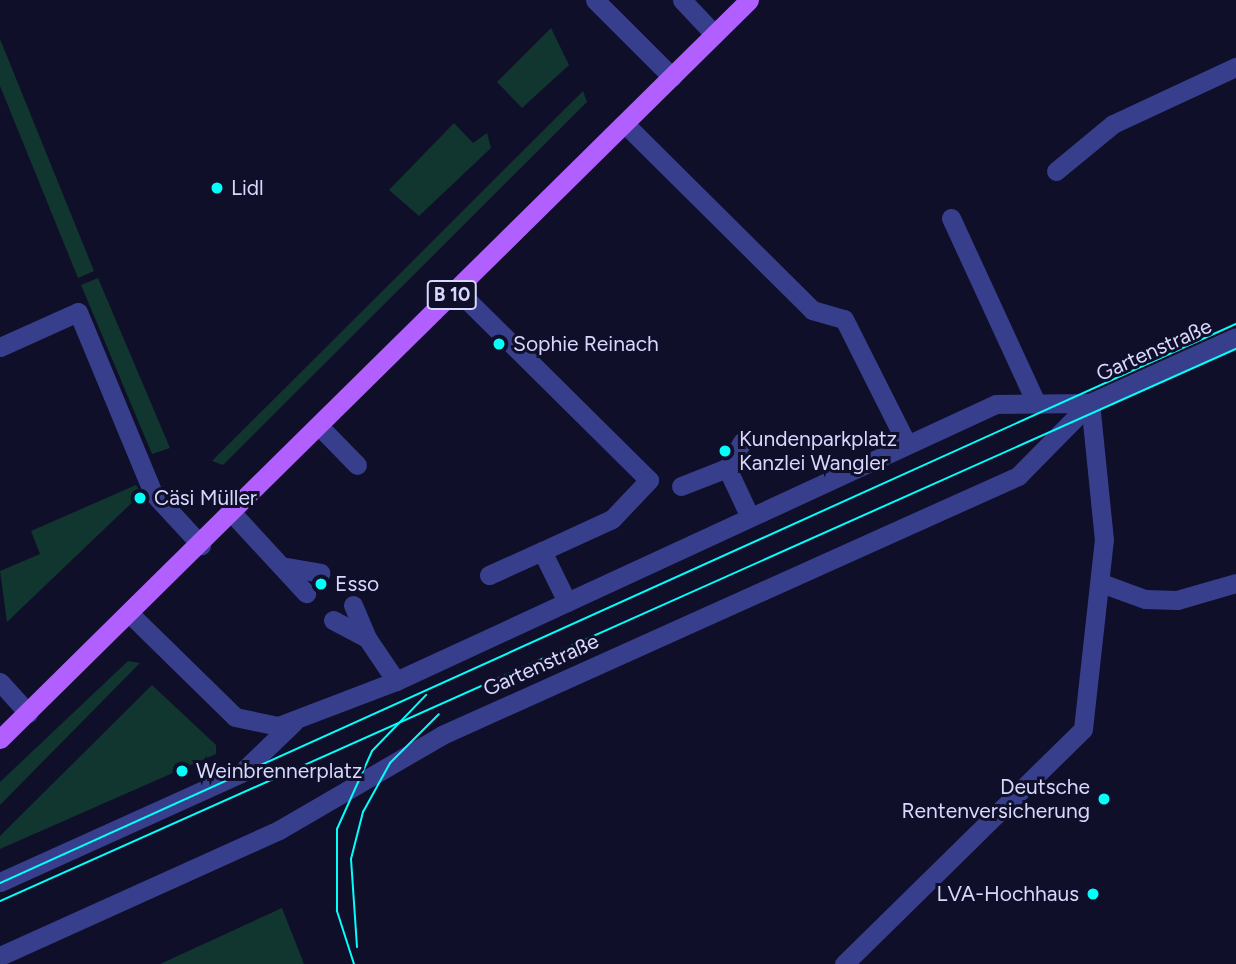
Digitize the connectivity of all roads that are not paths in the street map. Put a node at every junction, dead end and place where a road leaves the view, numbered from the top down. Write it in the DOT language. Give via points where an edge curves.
graph roads {
  1 [pos="595,0"];
  2 [pos="681,0"];
  3 [pos="749,0"];
  4 [pos="714,34"];
  5 [pos="1236,67"];
  6 [pos="672,76"];
  7 [pos="625,124"];
  8 [pos="1056,171"];
  9 [pos="951,218"];
  10 [pos="457,290"];
  11 [pos="1236,338"];
  12 [pos="0,347"];
  13 [pos="1035,403"];
  14 [pos="1090,403"];
  15 [pos="320,427"];
  16 [pos="742,442"];
  17 [pos="907,444"];
  18 [pos="357,465"];
  19 [pos="727,468"];
  20 [pos="681,486"];
  21 [pos="233,514"];
  22 [pos="750,517"];
  23 [pos="201,545"];
  24 [pos="542,551"];
  25 [pos="287,567"];
  26 [pos="320,573"];
  27 [pos="489,575"];
  28 [pos="1101,583"];
  29 [pos="1236,583"];
  30 [pos="306,593"];
  31 [pos="567,602"];
  32 [pos="353,605"];
  33 [pos="131,614"];
  34 [pos="333,620"];
  35 [pos="367,638"];
  36 [pos="396,681"];
  37 [pos="0,682"];
  38 [pos="28,713"];
  39 [pos="294,722"];
  40 [pos="0,739"];
  41 [pos="0,883"];
  42 [pos="0,956"];
  43 [pos="844,964"];
  1 -- 6 [label="street"];
  2 -- 4 [label="street"];
  3 -- 4 [label="main road, B 10"];
  4 -- 6 [label="main road, B 10"];
  5 -- 8 [label="street" via="1113,124"];
  6 -- 7 [label="main road, B 10"];
  7 -- 10 [label="main road, B 10"];
  7 -- 17 [label="street" via="811,310 844,319"];
  9 -- 13 [label="street"];
  10 -- 15 [label="main road, B 10"];
  10 -- 24 [label="street" via="649,480 612,519"];
  11 -- 14 [label="street, Gartenstraße"];
  12 -- 23 [label="street" via="78,312 153,494"];
  13 -- 14 [label="street, Gartenstraße"];
  13 -- 17 [label="street, Gartenstraße" via="996,404"];
  14 -- 28 [label="street" via="1104,540"];
  14 -- 42 [label="street, Gartenstraße" via="1018,475 442,735 279,830"];
  15 -- 18 [label="street"];
  15 -- 21 [label="main road, B 10"];
  16 -- 19 [label="street"];
  17 -- 22 [label="street, Gartenstraße"];
  19 -- 20 [label="street"];
  19 -- 22 [label="street"];
  21 -- 23 [label="main road, B 10"];
  21 -- 25 [label="street"];
  22 -- 31 [label="street, Gartenstraße"];
  23 -- 33 [label="main road, B 10"];
  24 -- 27 [label="street"];
  24 -- 31 [label="street"];
  25 -- 26 [label="street"];
  25 -- 30 [label="street"];
  28 -- 29 [label="street" via="1145,598 1177,600"];
  28 -- 43 [label="street" via="1083,729"];
  31 -- 36 [label="street, Gartenstraße"];
  32 -- 35 [label="street"];
  33 -- 38 [label="main road, B 10"];
  33 -- 39 [label="street, Gartenstraße" via="235,716 262,726"];
  34 -- 35 [label="street"];
  35 -- 36 [label="street"];
  36 -- 39 [label="street, Gartenstraße"];
  37 -- 38 [label="street"];
  38 -- 40 [label="main road, B 10"];
  39 -- 41 [label="street" via="241,773"];
}
